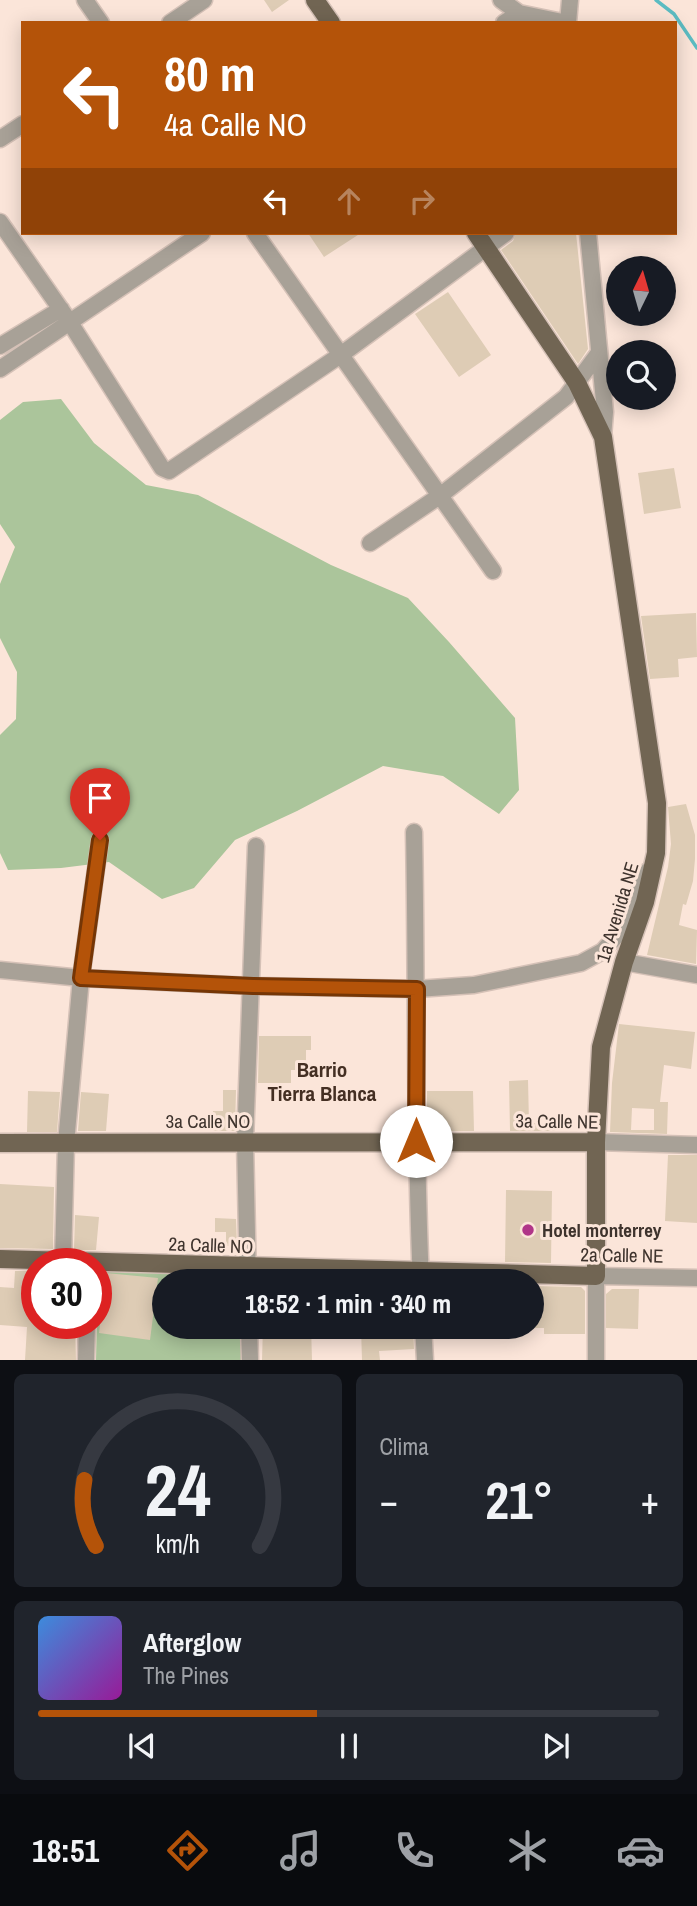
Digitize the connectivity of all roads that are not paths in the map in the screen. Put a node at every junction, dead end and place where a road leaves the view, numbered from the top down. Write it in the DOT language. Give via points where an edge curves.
graph roads {
  1 [pos="85,0"];
  2 [pos="204,0"];
  3 [pos="315,0"];
  4 [pos="501,0"];
  5 [pos="570,0"];
  6 [pos="519,13"];
  7 [pos="100,21"];
  8 [pos="173,21"];
  9 [pos="330,21"];
  10 [pos="507,21"];
  11 [pos="558,21"];
  12 [pos="568,21"];
  13 [pos="21,125"];
  14 [pos="0,139"];
  15 [pos="0,222"];
  16 [pos="199,235"];
  17 [pos="256,235"];
  18 [pos="499,235"];
  19 [pos="588,235"];
  20 [pos="481,240"];
  21 [pos="65,315"];
  22 [pos="0,346"];
  23 [pos="342,354"];
  24 [pos="598,354"];
  25 [pos="0,369"];
  26 [pos="577,383"];
  27 [pos="603,436"];
  28 [pos="441,495"];
  29 [pos="370,543"];
  30 [pos="493,571"];
  31 [pos="414,832"];
  32 [pos="100,840"];
  33 [pos="256,846"];
  34 [pos="656,853"];
  35 [pos="624,962"];
  36 [pos="0,970"];
  37 [pos="697,975"];
  38 [pos="81,978"];
  39 [pos="253,986"];
  40 [pos="417,989"];
  41 [pos="245,1141"];
  42 [pos="416,1141"];
  43 [pos="596,1142"];
  44 [pos="0,1143"];
  45 [pos="66,1143"];
  46 [pos="697,1145"];
  47 [pos="63,1248"];
  48 [pos="0,1259"];
  49 [pos="21,1260"];
  50 [pos="112,1265"];
  51 [pos="176,1269"];
  52 [pos="248,1269"];
  53 [pos="421,1269"];
  54 [pos="544,1276"];
  55 [pos="596,1276"];
  56 [pos="697,1278"];
  57 [pos="87,1339"];
  58 [pos="249,1339"];
  59 [pos="424,1339"];
  60 [pos="86,1360"];
  61 [pos="250,1360"];
  62 [pos="425,1360"];
  63 [pos="596,1360"];
  1 -- 7 [label="street"];
  2 -- 8 [label="street"];
  3 -- 9 [label="main road"];
  4 -- 6 [label="street"];
  5 -- 12 [label="street"];
  6 -- 10 [label="street"];
  6 -- 11 [label="street"];
  13 -- 14 [label="street"];
  15 -- 21 [label="street"];
  16 -- 21 [label="street"];
  17 -- 23 [label="street"];
  18 -- 20 [label="street"];
  19 -- 24 [label="street"];
  20 -- 23 [label="street"];
  20 -- 26 [label="main road, 1a Avenida NE"];
  21 -- 22 [label="street"];
  21 -- 23 [label="street" via="162,468 169,471"];
  21 -- 25 [label="street"];
  23 -- 28 [label="street"];
  24 -- 26 [label="street"];
  24 -- 27 [label="street"];
  26 -- 27 [label="main road, 1a Avenida NE"];
  26 -- 28 [label="street" via="566,397"];
  27 -- 34 [label="main road, 1a Avenida NE" via="657,803"];
  28 -- 29 [label="street"];
  28 -- 30 [label="street"];
  31 -- 40 [label="street"];
  32 -- 38 [label="street"];
  33 -- 39 [label="street"];
  34 -- 35 [label="main road, 1a Avenida NE"];
  34 -- 40 [label="street" via="618,934 603,951 581,962 474,985"];
  35 -- 37 [label="street"];
  35 -- 43 [label="main road, 1a Avenida NE" via="600,1047"];
  36 -- 38 [label="street"];
  38 -- 39 [label="street"];
  38 -- 45 [label="street"];
  39 -- 40 [label="street"];
  39 -- 41 [label="street"];
  40 -- 42 [label="street"];
  41 -- 42 [label="main road, 3a Calle NO"];
  41 -- 45 [label="main road, 3a Calle NO"];
  41 -- 52 [label="street"];
  42 -- 43 [label="main road, 3a Calle NE"];
  42 -- 53 [label="street"];
  43 -- 46 [label="street, 3a Calle NE"];
  43 -- 55 [label="main road, 1a Avenida NE"];
  44 -- 45 [label="main road, 3a Calle NO"];
  45 -- 47 [label="street"];
  48 -- 49 [label="main road, 2a Calle NO"];
  50 -- 51 [label="main road, 2a Calle NO"];
  54 -- 55 [label="main road, 2a Calle NE"];
  55 -- 56 [label="street, 2a Calle NE"];
  55 -- 63 [label="street, 1a Avenida NE"];
  57 -- 60 [label="street"];
  58 -- 61 [label="street"];
  59 -- 62 [label="street"];
}
